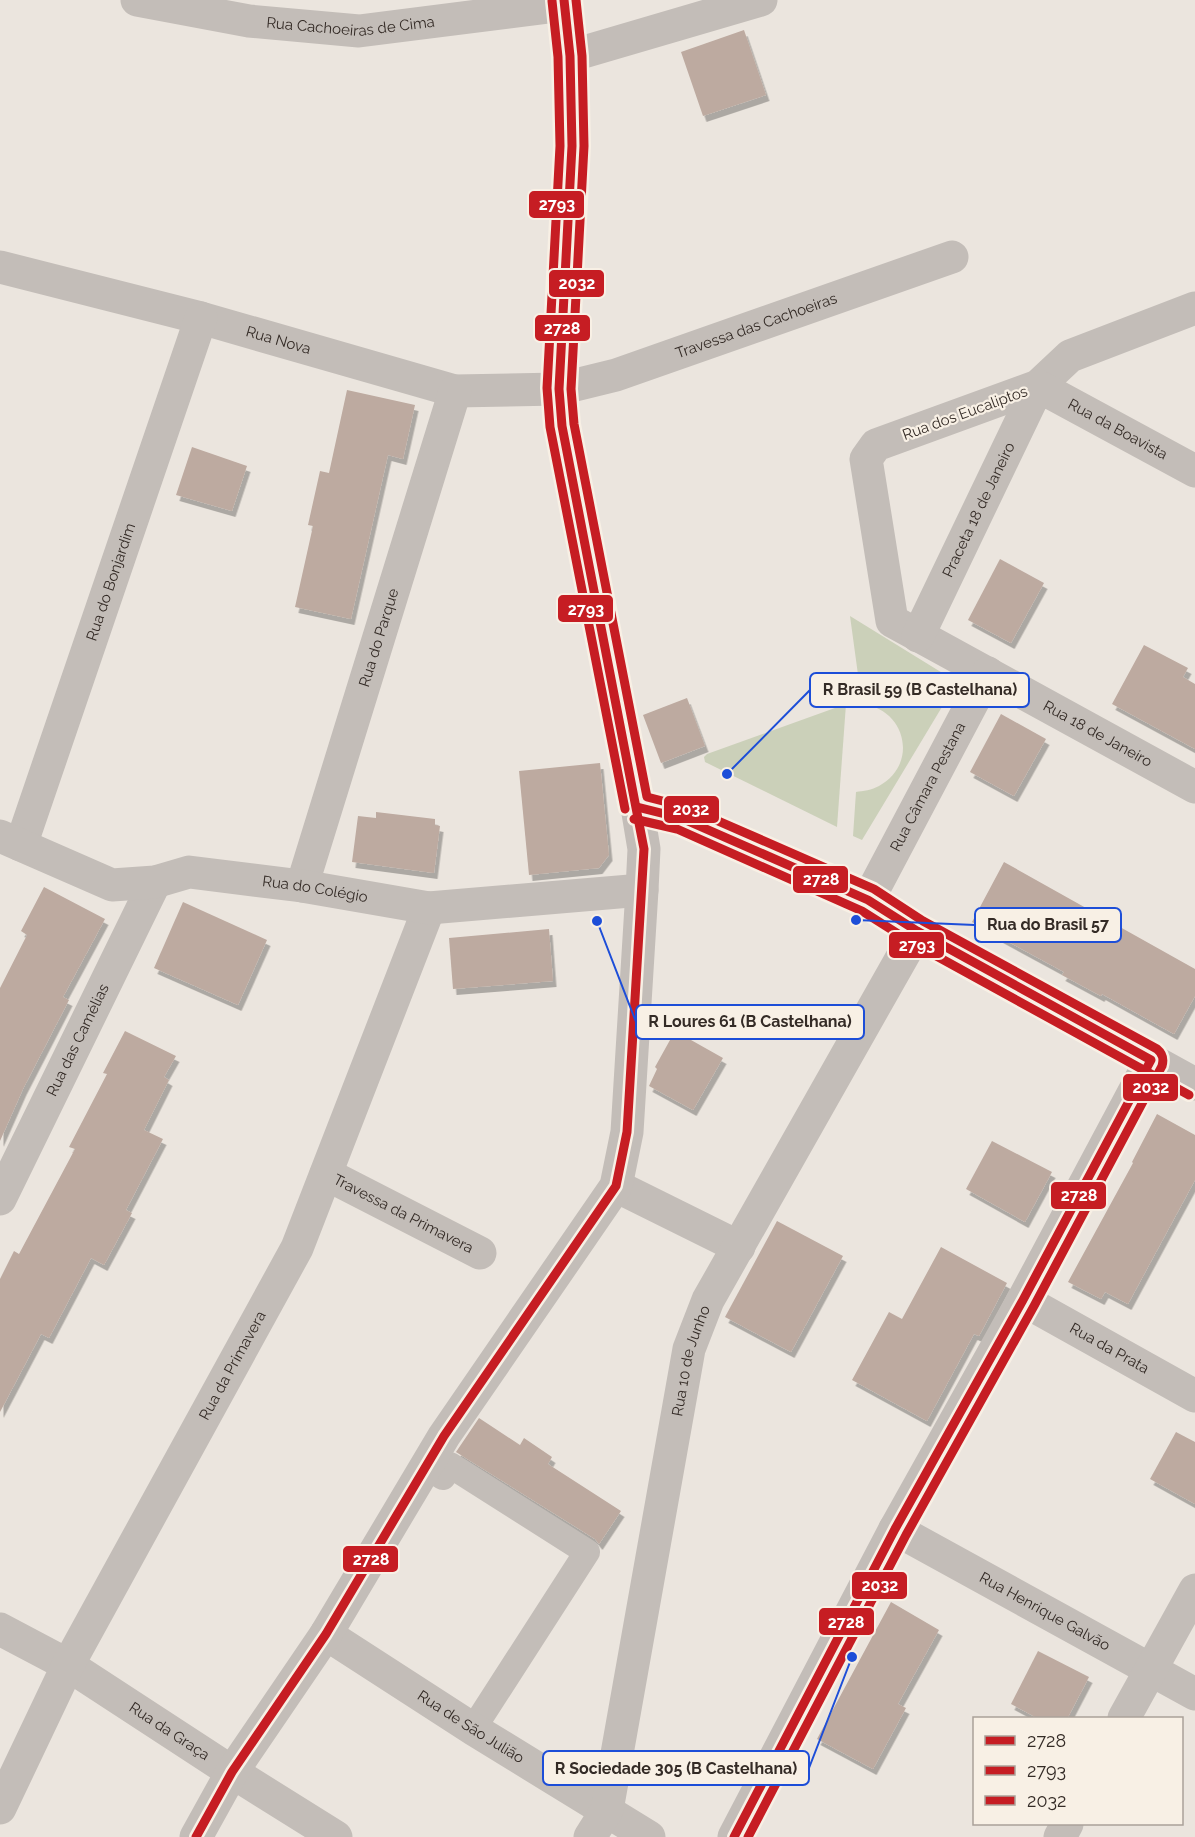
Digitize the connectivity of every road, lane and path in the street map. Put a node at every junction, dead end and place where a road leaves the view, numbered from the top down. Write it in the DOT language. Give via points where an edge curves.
graph roads {
  1 [pos="137,0"];
  2 [pos="761,0"];
  3 [pos="565,2"];
  4 [pos="570,56"];
  5 [pos="952,257"];
  6 [pos="0,267"];
  7 [pos="1195,308"];
  8 [pos="201,318"];
  9 [pos="1038,386"];
  10 [pos="559,389"];
  11 [pos="455,391"];
  12 [pos="866,459"];
  13 [pos="1195,471"];
  14 [pos="918,636"];
  15 [pos="987,673"];
  16 [pos="1195,787"];
  17 [pos="637,807"];
  18 [pos="11,841"];
  19 [pos="155,882"];
  20 [pos="302,886"];
  21 [pos="642,890"];
  22 [pos="868,900"];
  23 [pos="429,908"];
  24 [pos="917,931"];
  25 [pos="1151,1059"];
  26 [pos="1195,1084"];
  27 [pos="326,1174"];
  28 [pos="616,1186"];
  29 [pos="0,1199"];
  30 [pos="739,1247"];
  31 [pos="480,1253"];
  32 [pos="1023,1300"];
  33 [pos="1195,1396"];
  34 [pos="426,1466"];
  35 [pos="895,1529"];
  36 [pos="1195,1590"];
  37 [pos="0,1629"];
  38 [pos="326,1634"];
  39 [pos="68,1665"];
  40 [pos="1150,1670"];
  41 [pos="1195,1694"];
  42 [pos="1125,1717"];
  43 [pos="473,1729"];
  44 [pos="232,1772"];
  45 [pos="0,1808"];
  46 [pos="607,1810"];
  47 [pos="196,1837"];
  48 [pos="336,1837"];
  49 [pos="590,1837"];
  50 [pos="650,1837"];
  51 [pos="734,1837"];
  1 -- 3 [label="street, Rua Cachoeiras de Cima" via="249,21 359,31"];
  2 -- 4 [label="street"];
  3 -- 4 [label="street"];
  4 -- 10 [label="street" via="572,146"];
  5 -- 10 [label="street, Travessa das Cachoeiras" via="616,375"];
  6 -- 8 [label="street, Rua Nova"];
  7 -- 9 [label="street, Rua dos Eucaliptos" via="1070,356"];
  8 -- 11 [label="street, Rua Nova"];
  8 -- 18 [label="street, Rua do Bonjardim"];
  9 -- 12 [label="street, Rua dos Eucaliptos" via="876,446"];
  9 -- 13 [label="street, Rua da Boavista"];
  9 -- 14 [label="street, Praceta 18 de Janeiro"];
  10 -- 11 [label="street, Rua Nova"];
  10 -- 17 [label="street" via="562,426"];
  11 -- 20 [label="street, Rua do Parque"];
  12 -- 14 [label="street, Rua 18 de Janeiro" via="892,621"];
  14 -- 15 [label="street, Rua 18 de Janeiro"];
  15 -- 16 [label="street, Rua 18 de Janeiro"];
  15 -- 22 [label="street, Rua Câmara Pestana"];
  17 -- 21 [label="street" via="644,849"];
  17 -- 22 [label="street" via="681,818"];
  18 -- 19 [label="street, Rua do Colégio" via="112,885"];
  19 -- 20 [label="street, Rua do Colégio" via="189,872"];
  19 -- 29 [label="street, Rua das Camélias"];
  20 -- 23 [label="street, Rua do Colégio"];
  21 -- 23 [label="street, Rua do Colégio"];
  21 -- 28 [label="street" via="627,1132"];
  22 -- 24 [label="street"];
  23 -- 27 [label="street, Rua da Primavera"];
  24 -- 25 [label="street"];
  24 -- 30 [label="street, Rua 10 de Junho"];
  25 -- 26 [label="street"];
  25 -- 32 [label="street"];
  27 -- 31 [label="street, Travessa da Primavera"];
  27 -- 39 [label="street, Rua da Primavera" via="297,1248"];
  28 -- 30 [label="street"];
  28 -- 34 [label="street"];
  30 -- 46 [label="street, Rua 10 de Junho" via="708,1300 689,1349"];
  32 -- 33 [label="street, Rua da Prata"];
  32 -- 35 [label="street"];
  34 -- 38 [label="street"];
  34 -- 43 [label="street" via="443,1477 450,1465 587,1552"];
  35 -- 40 [label="street, Rua Henrique Galvão"];
  35 -- 51 [label="street"];
  36 -- 40 [label="street"];
  37 -- 39 [label="street, Rua da Graça"];
  38 -- 43 [label="street, Rua de São Julião"];
  38 -- 44 [label="street"];
  39 -- 44 [label="street, Rua da Graça"];
  39 -- 45 [label="street, Rua da Primavera"];
  40 -- 41 [label="street, Rua Henrique Galvão"];
  40 -- 42 [label="street"];
  43 -- 46 [label="street, Rua de São Julião"];
  44 -- 47 [label="street"];
  44 -- 48 [label="street, Rua da Graça"];
  46 -- 49 [label="street, Rua 10 de Junho"];
  46 -- 50 [label="street, Rua de São Julião"];
}
